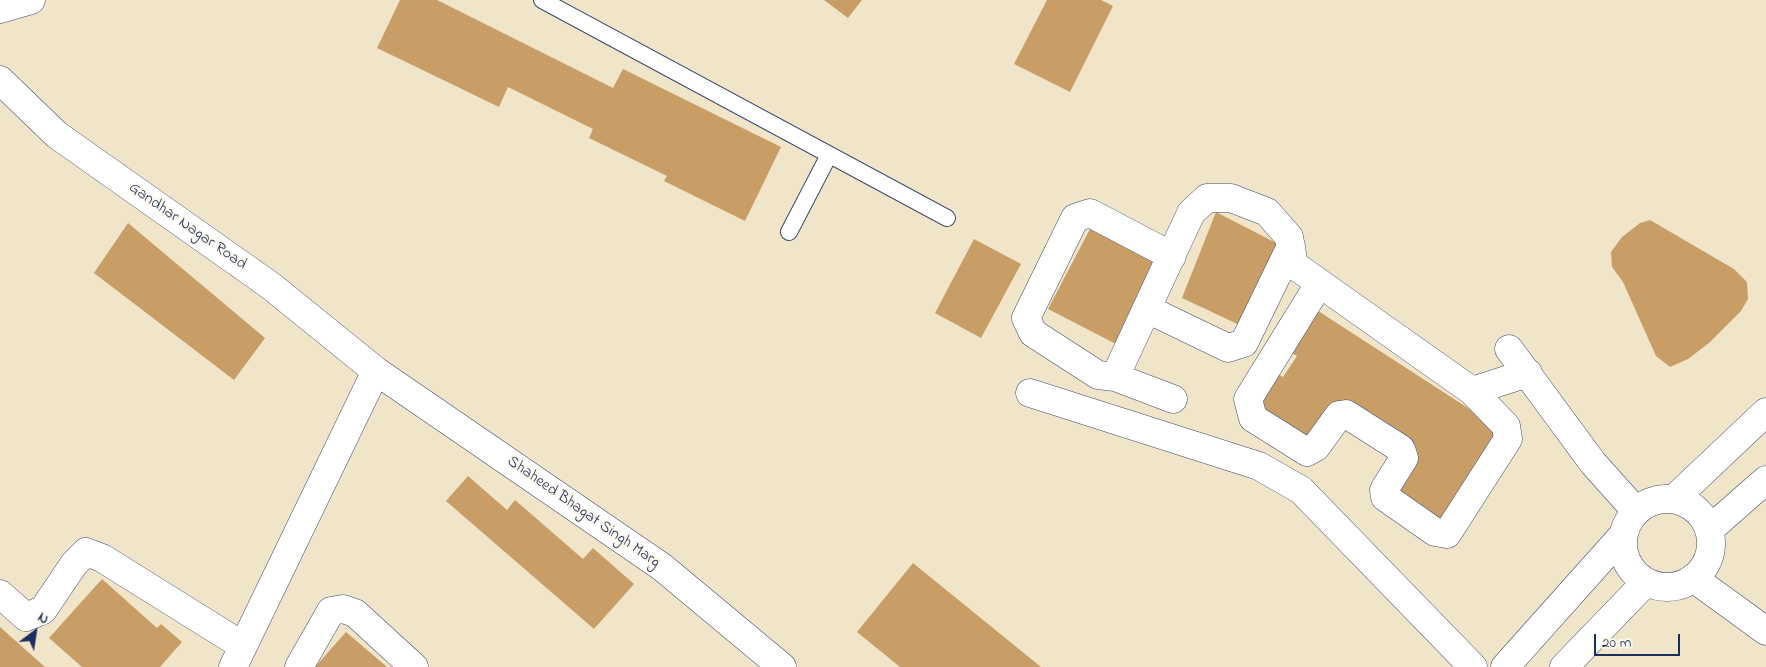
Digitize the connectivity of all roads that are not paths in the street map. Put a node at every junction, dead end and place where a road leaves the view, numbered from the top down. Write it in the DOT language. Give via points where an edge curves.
graph roads {
  1 [pos="31,0"];
  2 [pos="542,0"];
  3 [pos="0,9"];
  4 [pos="0,80"];
  5 [pos="830,154"];
  6 [pos="947,218"];
  7 [pos="789,232"];
  8 [pos="1290,246"];
  9 [pos="1172,256"];
  10 [pos="1319,284"];
  11 [pos="1147,309"];
  12 [pos="1509,349"];
  13 [pos="376,371"];
  14 [pos="1528,373"];
  15 [pos="1115,377"];
  16 [pos="1472,391"];
  17 [pos="1030,394"];
  18 [pos="1172,399"];
  19 [pos="1766,412"];
  20 [pos="1766,480"];
  21 [pos="1674,499"];
  22 [pos="1636,511"];
  23 [pos="1709,530"];
  24 [pos="1623,535"];
  25 [pos="1693,578"];
  26 [pos="1646,582"];
  27 [pos="0,594"];
  28 [pos="1766,631"];
  29 [pos="238,656"];
  30 [pos="299,667"];
  31 [pos="414,667"];
  32 [pos="782,667"];
  33 [pos="1473,667"];
  34 [pos="1505,667"];
  35 [pos="1564,667"];
  1 -- 3 [label="street"];
  2 -- 5 [label="lane"];
  4 -- 13 [label="street, Gandhar Nagar Road" via="57,135 271,286"];
  5 -- 6 [label="lane"];
  5 -- 7 [label="lane"];
  8 -- 9 [label="street" via="1288,237 1268,212 1231,198 1207,198 1192,213"];
  8 -- 10 [label="street" via="1294,265"];
  8 -- 11 [label="street" via="1244,344 1228,348"];
  9 -- 11 [label="street"];
  9 -- 15 [label="street" via="1090,213 1075,218 1026,318 1033,333 1098,375"];
  10 -- 16 [label="street"];
  10 -- 16 [label="street" via="1248,399 1253,418 1307,452 1316,447 1339,415 1346,414 1401,449 1404,458 1384,490 1385,497 1435,532 1447,534 1508,438 1506,426"];
  11 -- 15 [label="street"];
  12 -- 14 [label="street"];
  13 -- 29 [label="street"];
  13 -- 32 [label="street, Shaheed Bhagat Singh Marg" via="662,567"];
  14 -- 16 [label="street"];
  14 -- 22 [label="street" via="1593,462"];
  15 -- 18 [label="street"];
  17 -- 33 [label="street" via="1259,466 1301,490"];
  19 -- 21 [label="street"];
  20 -- 23 [label="street"];
  21 -- 22 [label="street" via="1647,503"];
  21 -- 23 [label="street" via="1699,512"];
  22 -- 24 [label="street"];
  23 -- 25 [label="street" via="1711,551 1706,564"];
  24 -- 26 [label="street" via="1627,562"];
  24 -- 34 [label="street"];
  25 -- 26 [label="street" via="1673,586 1659,587"];
  25 -- 28 [label="street"];
  26 -- 35 [label="street"];
  27 -- 29 [label="street" via="26,617 43,610 86,552 102,558"];
  30 -- 31 [label="street" via="331,611 343,609 355,613"];
}
